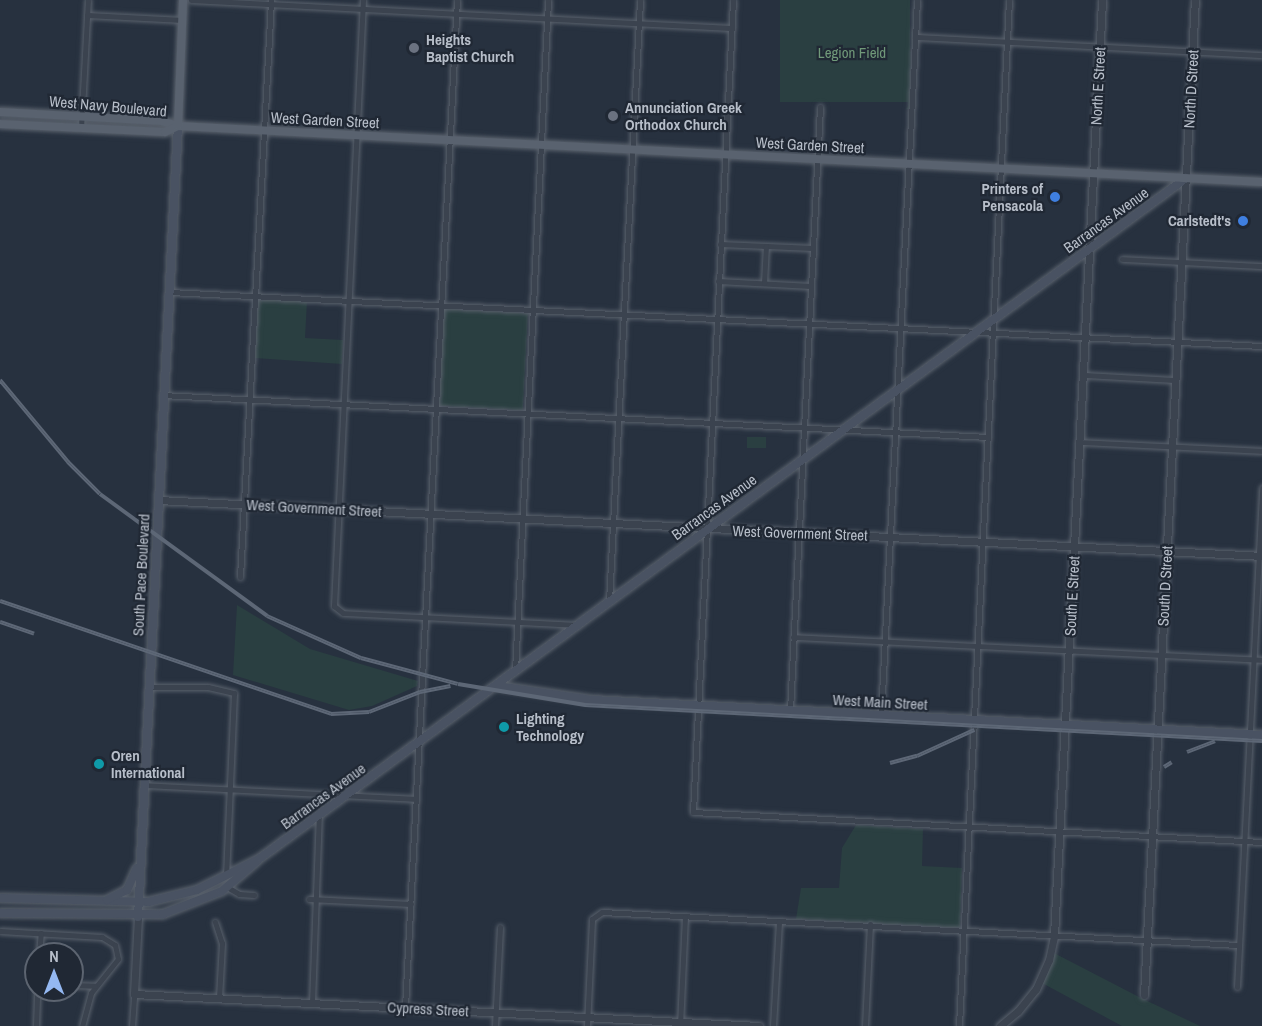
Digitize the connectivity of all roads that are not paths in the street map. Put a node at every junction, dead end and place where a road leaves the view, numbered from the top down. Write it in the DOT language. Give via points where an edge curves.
graph roads {
  1 [pos="88,0"];
  2 [pos="183,0"];
  3 [pos="191,0"];
  4 [pos="363,0"];
  5 [pos="457,0"];
  6 [pos="548,0"];
  7 [pos="640,0"];
  8 [pos="733,0"];
  9 [pos="917,0"];
  10 [pos="1009,0"];
  11 [pos="1102,0"];
  12 [pos="1195,0"];
  13 [pos="271,2"];
  14 [pos="363,9"];
  15 [pos="456,14"];
  16 [pos="87,15"];
  17 [pos="547,18"];
  18 [pos="183,20"];
  19 [pos="638,23"];
  20 [pos="731,28"];
  21 [pos="915,37"];
  22 [pos="1007,42"];
  23 [pos="1100,46"];
  24 [pos="1193,51"];
  25 [pos="1262,55"];
  26 [pos="820,107"];
  27 [pos="0,112"];
  28 [pos="82,116"];
  29 [pos="0,124"];
  30 [pos="178,126"];
  31 [pos="81,128"];
  32 [pos="263,131"];
  33 [pos="356,135"];
  34 [pos="449,140"];
  35 [pos="540,145"];
  36 [pos="632,150"];
  37 [pos="725,155"];
  38 [pos="818,158"];
  39 [pos="909,163"];
  40 [pos="1001,168"];
  41 [pos="1093,172"];
  42 [pos="1186,178"];
  43 [pos="1262,182"];
  44 [pos="720,244"];
  45 [pos="766,246"];
  46 [pos="813,248"];
  47 [pos="1089,248"];
  48 [pos="1122,259"];
  49 [pos="1182,262"];
  50 [pos="1262,266"];
  51 [pos="718,281"];
  52 [pos="764,284"];
  53 [pos="811,286"];
  54 [pos="169,292"];
  55 [pos="255,295"];
  56 [pos="348,300"];
  57 [pos="441,305"];
  58 [pos="532,309"];
  59 [pos="623,314"];
  60 [pos="716,319"];
  61 [pos="993,319"];
  62 [pos="809,323"];
  63 [pos="901,328"];
  64 [pos="975,332"];
  65 [pos="992,333"];
  66 [pos="1085,338"];
  67 [pos="1178,342"];
  68 [pos="1262,346"];
  69 [pos="1083,375"];
  70 [pos="1176,380"];
  71 [pos="898,389"];
  72 [pos="162,395"];
  73 [pos="250,400"];
  74 [pos="343,405"];
  75 [pos="435,409"];
  76 [pos="526,414"];
  77 [pos="618,418"];
  78 [pos="711,423"];
  79 [pos="804,428"];
  80 [pos="843,430"];
  81 [pos="895,432"];
  82 [pos="987,437"];
  83 [pos="1080,442"];
  84 [pos="1172,447"];
  85 [pos="1262,451"];
  86 [pos="802,460"];
  87 [pos="1262,488"];
  88 [pos="158,500"];
  89 [pos="245,504"];
  90 [pos="337,509"];
  91 [pos="429,513"];
  92 [pos="521,518"];
  93 [pos="613,523"];
  94 [pos="705,529"];
  95 [pos="799,532"];
  96 [pos="890,537"];
  97 [pos="981,541"];
  98 [pos="1074,546"];
  99 [pos="1167,551"];
  100 [pos="1260,556"];
  101 [pos="240,577"];
  102 [pos="609,602"];
  103 [pos="424,618"];
  104 [pos="516,623"];
  105 [pos="576,626"];
  106 [pos="794,637"];
  107 [pos="885,641"];
  108 [pos="976,646"];
  109 [pos="1069,651"];
  110 [pos="1162,656"];
  111 [pos="1253,660"];
  112 [pos="1262,660"];
  113 [pos="515,673"];
  114 [pos="497,686"];
  115 [pos="148,687"];
  116 [pos="696,706"];
  117 [pos="790,711"];
  118 [pos="881,716"];
  119 [pos="972,720"];
  120 [pos="1065,725"];
  121 [pos="1158,730"];
  122 [pos="1249,734"];
  123 [pos="1262,735"];
  124 [pos="418,742"];
  125 [pos="143,784"];
  126 [pos="230,790"];
  127 [pos="346,794"];
  128 [pos="416,799"];
  129 [pos="319,813"];
  130 [pos="967,827"];
  131 [pos="1060,832"];
  132 [pos="1152,837"];
  133 [pos="1244,841"];
  134 [pos="1262,842"];
  135 [pos="259,859"];
  136 [pos="140,861"];
  137 [pos="226,874"];
  138 [pos="228,887"];
  139 [pos="254,895"];
  140 [pos="0,898"];
  141 [pos="309,899"];
  142 [pos="316,899"];
  143 [pos="93,903"];
  144 [pos="138,903"];
  145 [pos="411,904"];
  146 [pos="0,913"];
  147 [pos="138,917"];
  148 [pos="685,917"];
  149 [pos="779,921"];
  150 [pos="215,922"];
  151 [pos="870,924"];
  152 [pos="500,927"];
  153 [pos="0,932"];
  154 [pos="963,932"];
  155 [pos="41,933"];
  156 [pos="1054,936"];
  157 [pos="1147,941"];
  158 [pos="40,942"];
  159 [pos="1239,945"];
  160 [pos="84,985"];
  161 [pos="95,986"];
  162 [pos="1237,987"];
  163 [pos="134,994"];
  164 [pos="1144,995"];
  165 [pos="219,998"];
  166 [pos="37,1002"];
  167 [pos="312,1003"];
  168 [pos="405,1008"];
  169 [pos="496,1012"];
  170 [pos="588,1017"];
  171 [pos="680,1024"];
  172 [pos="36,1026"];
  173 [pos="82,1026"];
  174 [pos="132,1026"];
  175 [pos="495,1026"];
  176 [pos="587,1026"];
  177 [pos="759,1026"];
  178 [pos="773,1026"];
  179 [pos="865,1026"];
  180 [pos="959,1026"];
  181 [pos="1000,1026"];
  1 -- 16 [label="street"];
  2 -- 18 [label="main road"];
  3 -- 13 [label="street"];
  4 -- 14 [label="street"];
  5 -- 15 [label="street"];
  6 -- 17 [label="street"];
  7 -- 19 [label="street"];
  8 -- 20 [label="street"];
  9 -- 21 [label="street"];
  10 -- 22 [label="street"];
  11 -- 23 [label="street, North E Street"];
  12 -- 24 [label="street, North D Street"];
  13 -- 14 [label="street"];
  13 -- 32 [label="street"];
  14 -- 15 [label="street"];
  14 -- 33 [label="street"];
  15 -- 17 [label="street"];
  15 -- 34 [label="street"];
  16 -- 18 [label="street"];
  16 -- 28 [label="street"];
  17 -- 19 [label="street"];
  17 -- 35 [label="street"];
  18 -- 30 [label="main road"];
  19 -- 20 [label="street"];
  19 -- 36 [label="street"];
  20 -- 37 [label="street"];
  21 -- 22 [label="street"];
  21 -- 39 [label="street"];
  22 -- 23 [label="street"];
  22 -- 40 [label="street"];
  23 -- 24 [label="street"];
  23 -- 41 [label="street, North E Street"];
  24 -- 25 [label="street"];
  24 -- 42 [label="street, North D Street"];
  26 -- 38 [label="street"];
  27 -- 28 [label="main road, West Navy Boulevard"];
  28 -- 30 [label="main road, West Navy Boulevard" via="161,121"];
  28 -- 31 [label="street"];
  29 -- 31 [label="main road, West Navy Boulevard"];
  30 -- 31 [label="main road, West Navy Boulevard" via="165,132"];
  30 -- 32 [label="main road, West Garden Street"];
  30 -- 54 [label="main road, South Pace Boulevard"];
  32 -- 33 [label="main road, West Garden Street"];
  32 -- 55 [label="street"];
  33 -- 34 [label="main road, West Garden Street"];
  33 -- 56 [label="street"];
  34 -- 35 [label="main road, West Garden Street"];
  34 -- 57 [label="street"];
  35 -- 36 [label="main road, West Garden Street"];
  35 -- 58 [label="street"];
  36 -- 37 [label="main road, West Garden Street"];
  36 -- 59 [label="street"];
  37 -- 38 [label="main road, West Garden Street"];
  37 -- 44 [label="street"];
  38 -- 39 [label="main road, West Garden Street"];
  38 -- 46 [label="street"];
  39 -- 40 [label="main road, West Garden Street"];
  39 -- 63 [label="street"];
  40 -- 41 [label="main road, West Garden Street"];
  40 -- 61 [label="street"];
  41 -- 42 [label="main road, West Garden Street"];
  41 -- 47 [label="street, South E Street"];
  42 -- 43 [label="main road, West Garden Street"];
  42 -- 47 [label="main road, Barrancas Avenue"];
  42 -- 49 [label="street, South D Street"];
  44 -- 45 [label="street"];
  44 -- 51 [label="street"];
  45 -- 46 [label="street"];
  45 -- 52 [label="street"];
  46 -- 53 [label="street"];
  47 -- 61 [label="main road, Barrancas Avenue"];
  47 -- 66 [label="street, South E Street"];
  48 -- 49 [label="street"];
  49 -- 50 [label="street"];
  49 -- 67 [label="street, South D Street"];
  51 -- 52 [label="street"];
  51 -- 60 [label="street"];
  52 -- 53 [label="street"];
  53 -- 62 [label="street"];
  54 -- 55 [label="street"];
  54 -- 72 [label="main road, South Pace Boulevard"];
  55 -- 56 [label="street"];
  55 -- 73 [label="street"];
  56 -- 57 [label="street"];
  56 -- 74 [label="street"];
  57 -- 58 [label="street"];
  57 -- 75 [label="street"];
  58 -- 59 [label="street"];
  58 -- 76 [label="street"];
  59 -- 60 [label="street"];
  59 -- 77 [label="street"];
  60 -- 62 [label="street"];
  60 -- 78 [label="street"];
  61 -- 64 [label="main road, Barrancas Avenue"];
  61 -- 65 [label="street"];
  62 -- 63 [label="street"];
  62 -- 79 [label="street"];
  63 -- 64 [label="street"];
  63 -- 71 [label="street"];
  64 -- 65 [label="street"];
  64 -- 71 [label="main road, Barrancas Avenue"];
  65 -- 66 [label="street"];
  65 -- 82 [label="street"];
  66 -- 67 [label="street"];
  66 -- 69 [label="street, South E Street"];
  67 -- 68 [label="street"];
  67 -- 70 [label="street, South D Street"];
  69 -- 70 [label="street"];
  69 -- 83 [label="street, South E Street"];
  70 -- 84 [label="street, South D Street"];
  71 -- 80 [label="main road, Barrancas Avenue"];
  71 -- 81 [label="street"];
  72 -- 73 [label="street"];
  72 -- 88 [label="main road, South Pace Boulevard"];
  73 -- 74 [label="street"];
  73 -- 89 [label="street"];
  74 -- 75 [label="street"];
  74 -- 90 [label="street"];
  75 -- 76 [label="street"];
  75 -- 91 [label="street"];
  76 -- 77 [label="street"];
  76 -- 92 [label="street"];
  77 -- 78 [label="street"];
  77 -- 93 [label="street"];
  78 -- 79 [label="street"];
  78 -- 94 [label="street"];
  79 -- 80 [label="street"];
  79 -- 86 [label="street"];
  80 -- 81 [label="street"];
  80 -- 86 [label="main road, Barrancas Avenue"];
  81 -- 82 [label="street"];
  81 -- 96 [label="street"];
  82 -- 97 [label="street"];
  83 -- 84 [label="street"];
  83 -- 98 [label="street, South E Street"];
  84 -- 85 [label="street"];
  84 -- 99 [label="street, South D Street"];
  86 -- 94 [label="main road, Barrancas Avenue"];
  86 -- 95 [label="street"];
  87 -- 100 [label="street"];
  88 -- 89 [label="street, West Government Street"];
  88 -- 115 [label="main road, South Pace Boulevard"];
  89 -- 90 [label="street, West Government Street"];
  89 -- 101 [label="street"];
  90 -- 91 [label="street, West Government Street"];
  90 -- 103 [label="street" via="335,608 343,613"];
  91 -- 92 [label="street, West Government Street"];
  91 -- 103 [label="street"];
  92 -- 93 [label="street, West Government Street"];
  92 -- 104 [label="street"];
  93 -- 94 [label="street, West Government Street"];
  93 -- 102 [label="street"];
  94 -- 95 [label="street, West Government Street"];
  94 -- 102 [label="main road, Barrancas Avenue"];
  94 -- 116 [label="street"];
  95 -- 96 [label="street, West Government Street"];
  95 -- 106 [label="street"];
  96 -- 97 [label="street, West Government Street"];
  96 -- 107 [label="street"];
  97 -- 98 [label="street, West Government Street"];
  97 -- 108 [label="street"];
  98 -- 99 [label="street, West Government Street"];
  98 -- 109 [label="street, South E Street"];
  99 -- 100 [label="street, West Government Street"];
  99 -- 110 [label="street, South D Street"];
  100 -- 111 [label="street"];
  102 -- 105 [label="main road, Barrancas Avenue"];
  103 -- 104 [label="street"];
  103 -- 124 [label="street"];
  104 -- 105 [label="street"];
  104 -- 113 [label="street"];
  105 -- 113 [label="main road, Barrancas Avenue"];
  106 -- 107 [label="street"];
  106 -- 117 [label="street"];
  107 -- 108 [label="street"];
  107 -- 118 [label="street"];
  108 -- 109 [label="street"];
  108 -- 119 [label="street"];
  109 -- 110 [label="street"];
  109 -- 120 [label="street, South E Street"];
  110 -- 111 [label="street"];
  110 -- 121 [label="street, South D Street"];
  111 -- 112 [label="street"];
  111 -- 122 [label="street"];
  113 -- 114 [label="main road, Barrancas Avenue"];
  114 -- 116 [label="main road, West Main Street" via="581,700"];
  114 -- 124 [label="main road, Barrancas Avenue"];
  115 -- 125 [label="main road, South Pace Boulevard"];
  115 -- 126 [label="street" via="208,687 234,693"];
  116 -- 117 [label="main road, West Main Street"];
  116 -- 130 [label="street" via="693,812"];
  117 -- 118 [label="main road, West Main Street"];
  118 -- 119 [label="main road, West Main Street"];
  119 -- 120 [label="main road, West Main Street"];
  119 -- 130 [label="street"];
  120 -- 121 [label="main road, West Main Street"];
  120 -- 131 [label="street, South E Street"];
  121 -- 122 [label="main road, West Main Street"];
  121 -- 132 [label="street, South D Street"];
  122 -- 123 [label="main road, West Main Street"];
  122 -- 133 [label="street"];
  124 -- 127 [label="main road, Barrancas Avenue"];
  124 -- 128 [label="street"];
  125 -- 126 [label="street"];
  125 -- 136 [label="main road, South Pace Boulevard"];
  126 -- 127 [label="street"];
  126 -- 137 [label="street"];
  127 -- 128 [label="street"];
  127 -- 129 [label="main road, Barrancas Avenue"];
  128 -- 145 [label="street"];
  129 -- 135 [label="main road, Barrancas Avenue"];
  129 -- 142 [label="street"];
  130 -- 131 [label="street"];
  130 -- 154 [label="street"];
  131 -- 132 [label="street"];
  131 -- 156 [label="street, South E Street"];
  132 -- 133 [label="street"];
  132 -- 157 [label="street, South D Street"];
  133 -- 134 [label="street"];
  133 -- 159 [label="street"];
  135 -- 137 [label="main road, Barrancas Avenue"];
  135 -- 138 [label="main road, Barrancas Avenue"];
  136 -- 143 [label="main road" via="128,890 117,898"];
  136 -- 144 [label="main road, South Pace Boulevard"];
  137 -- 144 [label="main road, Barrancas Avenue" via="183,894"];
  138 -- 139 [label="street" via="239,894"];
  138 -- 147 [label="main road, Barrancas Avenue" via="179,910"];
  140 -- 143 [label="main road, Barrancas Avenue"];
  141 -- 142 [label="street"];
  142 -- 145 [label="street"];
  142 -- 167 [label="street"];
  143 -- 144 [label="main road, Barrancas Avenue"];
  144 -- 147 [label="main road, South Pace Boulevard"];
  145 -- 168 [label="street"];
  146 -- 147 [label="main road, Barrancas Avenue"];
  147 -- 163 [label="street, South Pace Boulevard"];
  148 -- 149 [label="street"];
  148 -- 170 [label="street" via="608,911 593,916"];
  148 -- 171 [label="street"];
  149 -- 151 [label="street"];
  149 -- 178 [label="street"];
  150 -- 165 [label="street" via="222,944"];
  151 -- 154 [label="street"];
  151 -- 179 [label="street"];
  152 -- 169 [label="street"];
  153 -- 155 [label="street"];
  154 -- 156 [label="street"];
  154 -- 180 [label="street"];
  155 -- 158 [label="street"];
  155 -- 161 [label="street" via="102,937 115,945 116,963"];
  156 -- 157 [label="street"];
  156 -- 181 [label="street, South E Street" via="1044,973 1018,1011"];
  157 -- 159 [label="street"];
  157 -- 164 [label="street, South D Street"];
  159 -- 162 [label="street"];
  160 -- 161 [label="street"];
  161 -- 173 [label="street"];
  163 -- 165 [label="street, Cypress Street"];
  163 -- 174 [label="street, South Pace Boulevard"];
  165 -- 167 [label="street, Cypress Street"];
  166 -- 172 [label="street"];
  167 -- 168 [label="street, Cypress Street"];
  168 -- 169 [label="street, Cypress Street"];
  169 -- 170 [label="street, Cypress Street"];
  169 -- 175 [label="street"];
  170 -- 171 [label="street, Cypress Street"];
  170 -- 176 [label="street"];
  171 -- 177 [label="street, Cypress Street"];
}
